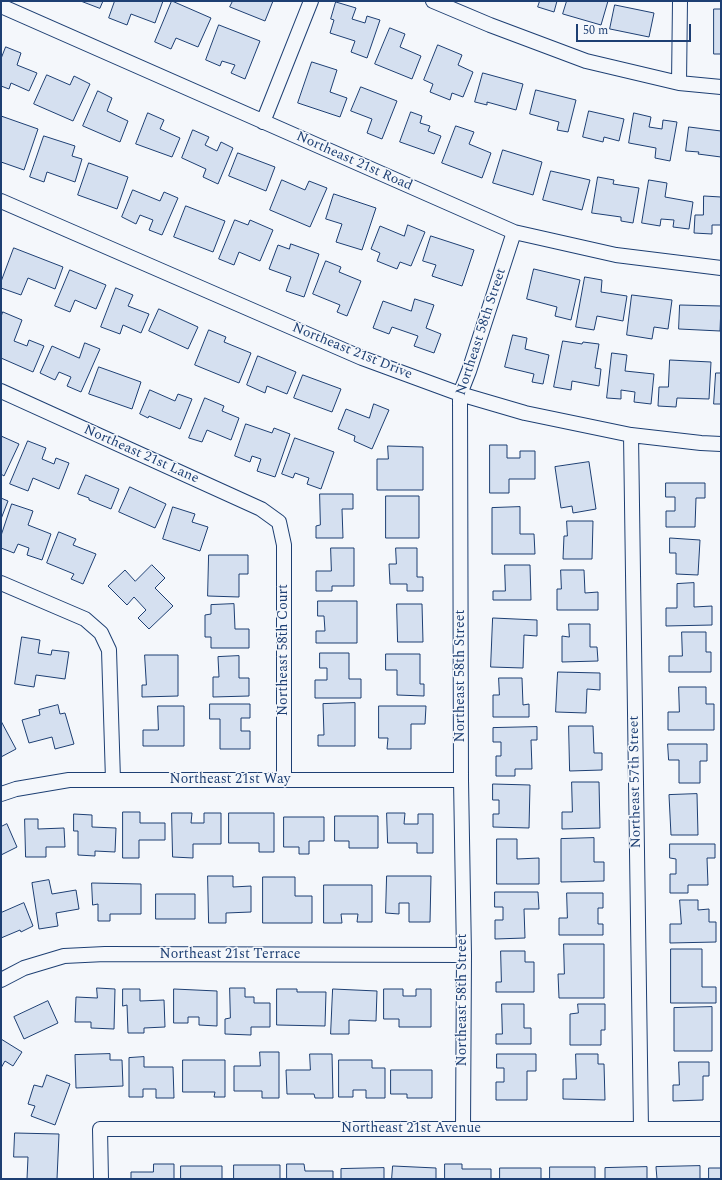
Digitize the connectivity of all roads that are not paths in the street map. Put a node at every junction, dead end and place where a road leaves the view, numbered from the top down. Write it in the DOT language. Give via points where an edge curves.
graph roads {
  1 [pos="311,1"];
  2 [pos="433,1"];
  3 [pos="680,1"];
  4 [pos="1,6"];
  5 [pos="679,83"];
  6 [pos="721,87"];
  7 [pos="263,122"];
  8 [pos="1,201"];
  9 [pos="514,232"];
  10 [pos="721,268"];
  11 [pos="1,391"];
  12 [pos="460,394"];
  13 [pos="631,435"];
  14 [pos="721,444"];
  15 [pos="279,522"];
  16 [pos="1,583"];
  17 [pos="113,780"];
  18 [pos="284,780"];
  19 [pos="461,780"];
  20 [pos="1,794"];
  21 [pos="464,955"];
  22 [pos="1,980"];
  23 [pos="463,1129"];
  24 [pos="641,1129"];
  25 [pos="721,1129"];
  26 [pos="101,1179"];
  1 -- 7 [label="street"];
  2 -- 5 [label="street" via="586,61"];
  3 -- 5 [label="street"];
  4 -- 7 [label="street, Northeast 21st Road"];
  5 -- 6 [label="street"];
  7 -- 9 [label="street, Northeast 21st Road"];
  8 -- 12 [label="street, Northeast 21st Drive" via="362,358"];
  9 -- 10 [label="street, Northeast 21st Road" via="616,255"];
  9 -- 12 [label="street, Northeast 58th Street"];
  11 -- 15 [label="street, Northeast 21st Lane" via="261,509"];
  12 -- 13 [label="street, Northeast 21st Drive" via="525,413"];
  12 -- 19 [label="street, Northeast 58th Street"];
  13 -- 14 [label="street, Northeast 21st Drive"];
  13 -- 24 [label="street, Northeast 57th Street"];
  15 -- 18 [label="street, Northeast 58th Court" via="284,545"];
  16 -- 17 [label="street" via="85,619 101,634 109,650"];
  17 -- 18 [label="street, Northeast 21st Way"];
  17 -- 20 [label="street, Northeast 21st Way" via="69,780"];
  18 -- 19 [label="street, Northeast 21st Way"];
  19 -- 21 [label="street, Northeast 58th Street"];
  21 -- 22 [label="street, Northeast 21st Terrace" via="64,956 24,968"];
  21 -- 23 [label="street, Northeast 58th Street"];
  23 -- 24 [label="street, Northeast 21st Avenue"];
  23 -- 26 [label="street, Northeast 21st Avenue" via="100,1128"];
  24 -- 25 [label="street, Northeast 21st Avenue"];
}
